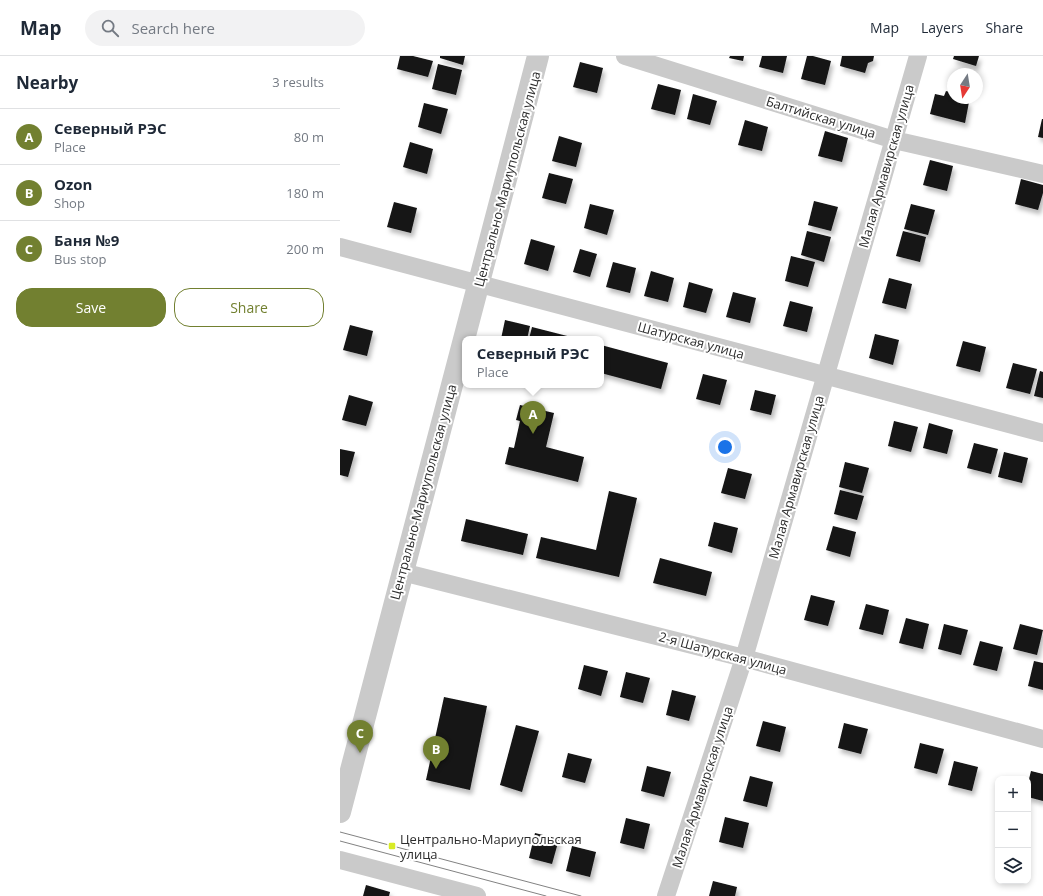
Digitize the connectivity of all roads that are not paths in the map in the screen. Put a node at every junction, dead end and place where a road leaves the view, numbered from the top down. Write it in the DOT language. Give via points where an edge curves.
graph roads {
  1 [pos="538,56"];
  2 [pos="625,56"];
  3 [pos="918,56"];
  4 [pos="894,140"];
  5 [pos="1043,174"];
  6 [pos="340,247"];
  7 [pos="480,284"];
  8 [pos="466,336"];
  9 [pos="462,350"];
  10 [pos="825,376"];
  11 [pos="1043,433"];
  12 [pos="402,572"];
  13 [pos="744,658"];
  14 [pos="1043,739"];
  15 [pos="340,812"];
  16 [pos="340,860"];
  17 [pos="477,896"];
  18 [pos="666,896"];
  1 -- 7 [label="street, Центрально-Мариупольская улица"];
  2 -- 4 [label="street, Балтийская улица"];
  3 -- 4 [label="street, Малая Армавирская улица"];
  4 -- 5 [label="street, Балтийская улица"];
  4 -- 10 [label="street, Малая Армавирская улица"];
  6 -- 7 [label="street, Шатурская улица"];
  7 -- 8 [label="street, Центрально-Мариупольская улица"];
  7 -- 10 [label="street, Шатурская улица"];
  9 -- 12 [label="street, Центрально-Мариупольская улица"];
  10 -- 11 [label="street, Шатурская улица"];
  10 -- 13 [label="street, Малая Армавирская улица"];
  12 -- 13 [label="street, 2-я Шатурская улица"];
  12 -- 15 [label="street, Центрально-Мариупольская улица"];
  13 -- 14 [label="street, 2-я Шатурская улица"];
  13 -- 18 [label="street, Малая Армавирская улица"];
  16 -- 17 [label="street"];
}
